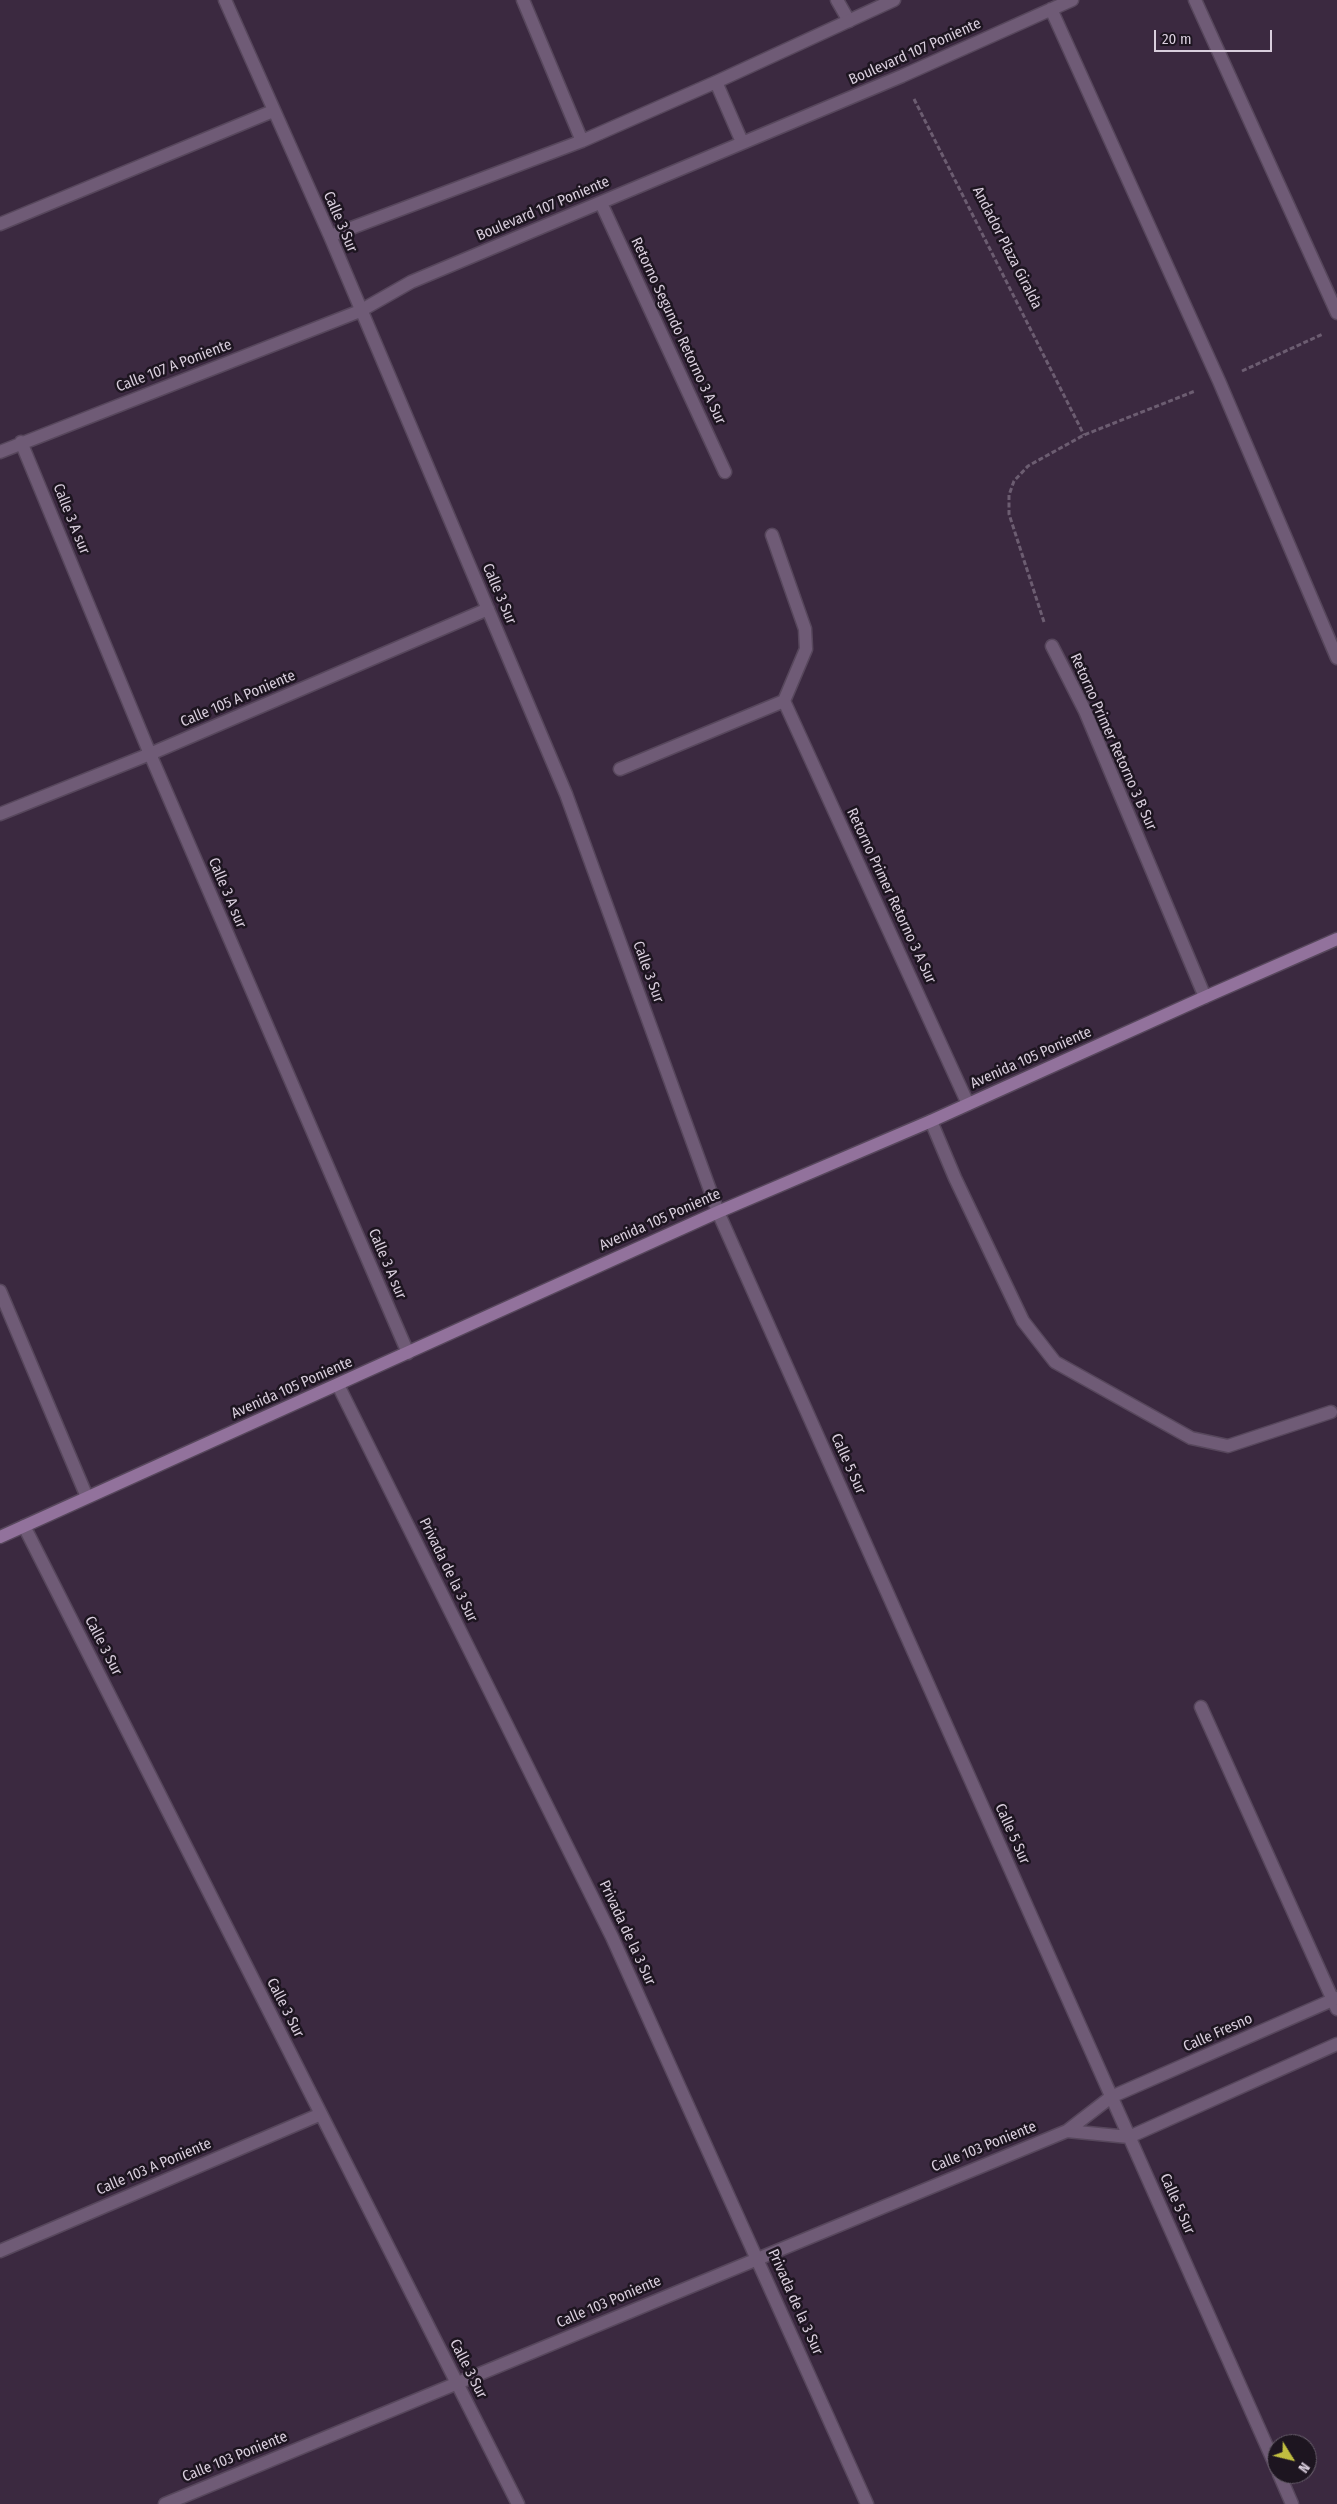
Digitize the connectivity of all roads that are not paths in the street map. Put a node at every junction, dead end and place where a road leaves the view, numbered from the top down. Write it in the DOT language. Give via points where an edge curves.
graph roads {
  1 [pos="225,0"];
  2 [pos="524,0"];
  3 [pos="837,0"];
  4 [pos="894,0"];
  5 [pos="1072,0"];
  6 [pos="1195,0"];
  7 [pos="1051,9"];
  8 [pos="849,21"];
  9 [pos="716,82"];
  10 [pos="273,111"];
  11 [pos="582,141"];
  12 [pos="742,142"];
  13 [pos="601,203"];
  14 [pos="0,224"];
  15 [pos="330,236"];
  16 [pos="360,311"];
  17 [pos="1337,313"];
  18 [pos="22,442"];
  19 [pos="0,452"];
  20 [pos="725,472"];
  21 [pos="772,535"];
  22 [pos="488,609"];
  23 [pos="1052,646"];
  24 [pos="1337,658"];
  25 [pos="784,702"];
  26 [pos="150,754"];
  27 [pos="620,769"];
  28 [pos="0,814"];
  29 [pos="1337,940"];
  30 [pos="1205,997"];
  31 [pos="968,1104"];
  32 [pos="931,1121"];
  33 [pos="718,1212"];
  34 [pos="0,1291"];
  35 [pos="408,1353"];
  36 [pos="338,1385"];
  37 [pos="1331,1412"];
  38 [pos="87,1497"];
  39 [pos="24,1526"];
  40 [pos="0,1537"];
  41 [pos="1201,1707"];
  42 [pos="1336,2003"];
  43 [pos="1337,2044"];
  44 [pos="1111,2097"];
  45 [pos="321,2114"];
  46 [pos="1067,2131"];
  47 [pos="1129,2137"];
  48 [pos="0,2250"];
  49 [pos="757,2259"];
  50 [pos="457,2383"];
  51 [pos="1267,2447"];
  52 [pos="1283,2484"];
  53 [pos="190,2499"];
  54 [pos="164,2504"];
  55 [pos="518,2504"];
  56 [pos="867,2504"];
  57 [pos="1292,2504"];
  1 -- 10 [label="street, Calle 3 Sur"];
  2 -- 11 [label="street"];
  3 -- 8 [label="street"];
  4 -- 8 [label="street"];
  5 -- 7 [label="street, Boulevard 107 Poniente"];
  6 -- 17 [label="street"];
  7 -- 12 [label="street, Boulevard 107 Poniente" via="902,76"];
  7 -- 24 [label="street" via="1219,381"];
  8 -- 9 [label="street"];
  9 -- 11 [label="street"];
  9 -- 12 [label="street"];
  10 -- 14 [label="street"];
  10 -- 15 [label="street, Calle 3 Sur"];
  11 -- 15 [label="street"];
  12 -- 13 [label="street, Boulevard 107 Poniente"];
  13 -- 16 [label="street, Boulevard 107 Poniente" via="411,282"];
  13 -- 20 [label="street, Retorno Segundo Retorno 3 A Sur"];
  15 -- 16 [label="street, Calle 3 Sur"];
  16 -- 18 [label="street, Calle 107 A Poniente"];
  16 -- 22 [label="street, Calle 3 Sur"];
  18 -- 19 [label="street, Calle 107 A Poniente"];
  18 -- 26 [label="street, Calle 3 A sur"];
  21 -- 25 [label="street" via="805,629 806,649"];
  22 -- 26 [label="street, Calle 105 A Poniente"];
  22 -- 33 [label="street, Calle 3 Sur" via="566,794"];
  23 -- 30 [label="street, Retorno Primer Retorno 3 B Sur" via="1085,711"];
  25 -- 27 [label="street"];
  25 -- 31 [label="street, Retorno Primer Retorno 3 A Sur"];
  26 -- 28 [label="street, Calle 105 A Poniente"];
  26 -- 35 [label="street, Calle 3 A sur"];
  29 -- 30 [label="street, Avenida 105 Poniente"];
  30 -- 31 [label="street, Avenida 105 Poniente"];
  31 -- 32 [label="street, Avenida 105 Poniente"];
  32 -- 33 [label="street, Avenida 105 Poniente"];
  32 -- 37 [label="street" via="1023,1321 1055,1362 1191,1438 1228,1446"];
  33 -- 35 [label="street, Avenida 105 Poniente"];
  33 -- 44 [label="street, Calle 5 Sur"];
  34 -- 38 [label="street"];
  35 -- 36 [label="street, Avenida 105 Poniente"];
  36 -- 38 [label="street, Avenida 105 Poniente"];
  36 -- 49 [label="street, Privada de la 3 Sur" via="612,1937"];
  38 -- 39 [label="street, Avenida 105 Poniente"];
  39 -- 40 [label="street, Avenida 105 Poniente"];
  39 -- 45 [label="street, Calle 3 Sur"];
  41 -- 42 [label="street"];
  42 -- 44 [label="street, Calle Fresno"];
  43 -- 47 [label="street"];
  44 -- 46 [label="street, Calle 103 Poniente"];
  44 -- 47 [label="street, Calle 5 Sur"];
  45 -- 48 [label="street, Calle 103 A Poniente"];
  45 -- 50 [label="street, Calle 3 Sur"];
  46 -- 47 [label="street, Calle 103 Poniente"];
  46 -- 49 [label="street, Calle 103 Poniente"];
  47 -- 51 [label="street, Calle 5 Sur"];
  49 -- 50 [label="street, Calle 103 Poniente"];
  49 -- 56 [label="street, Privada de la 3 Sur"];
  50 -- 53 [label="street, Calle 103 Poniente"];
  50 -- 55 [label="street, Calle 3 Sur"];
  52 -- 57 [label="street"];
  53 -- 54 [label="street, Calle 103 Poniente"];
}
